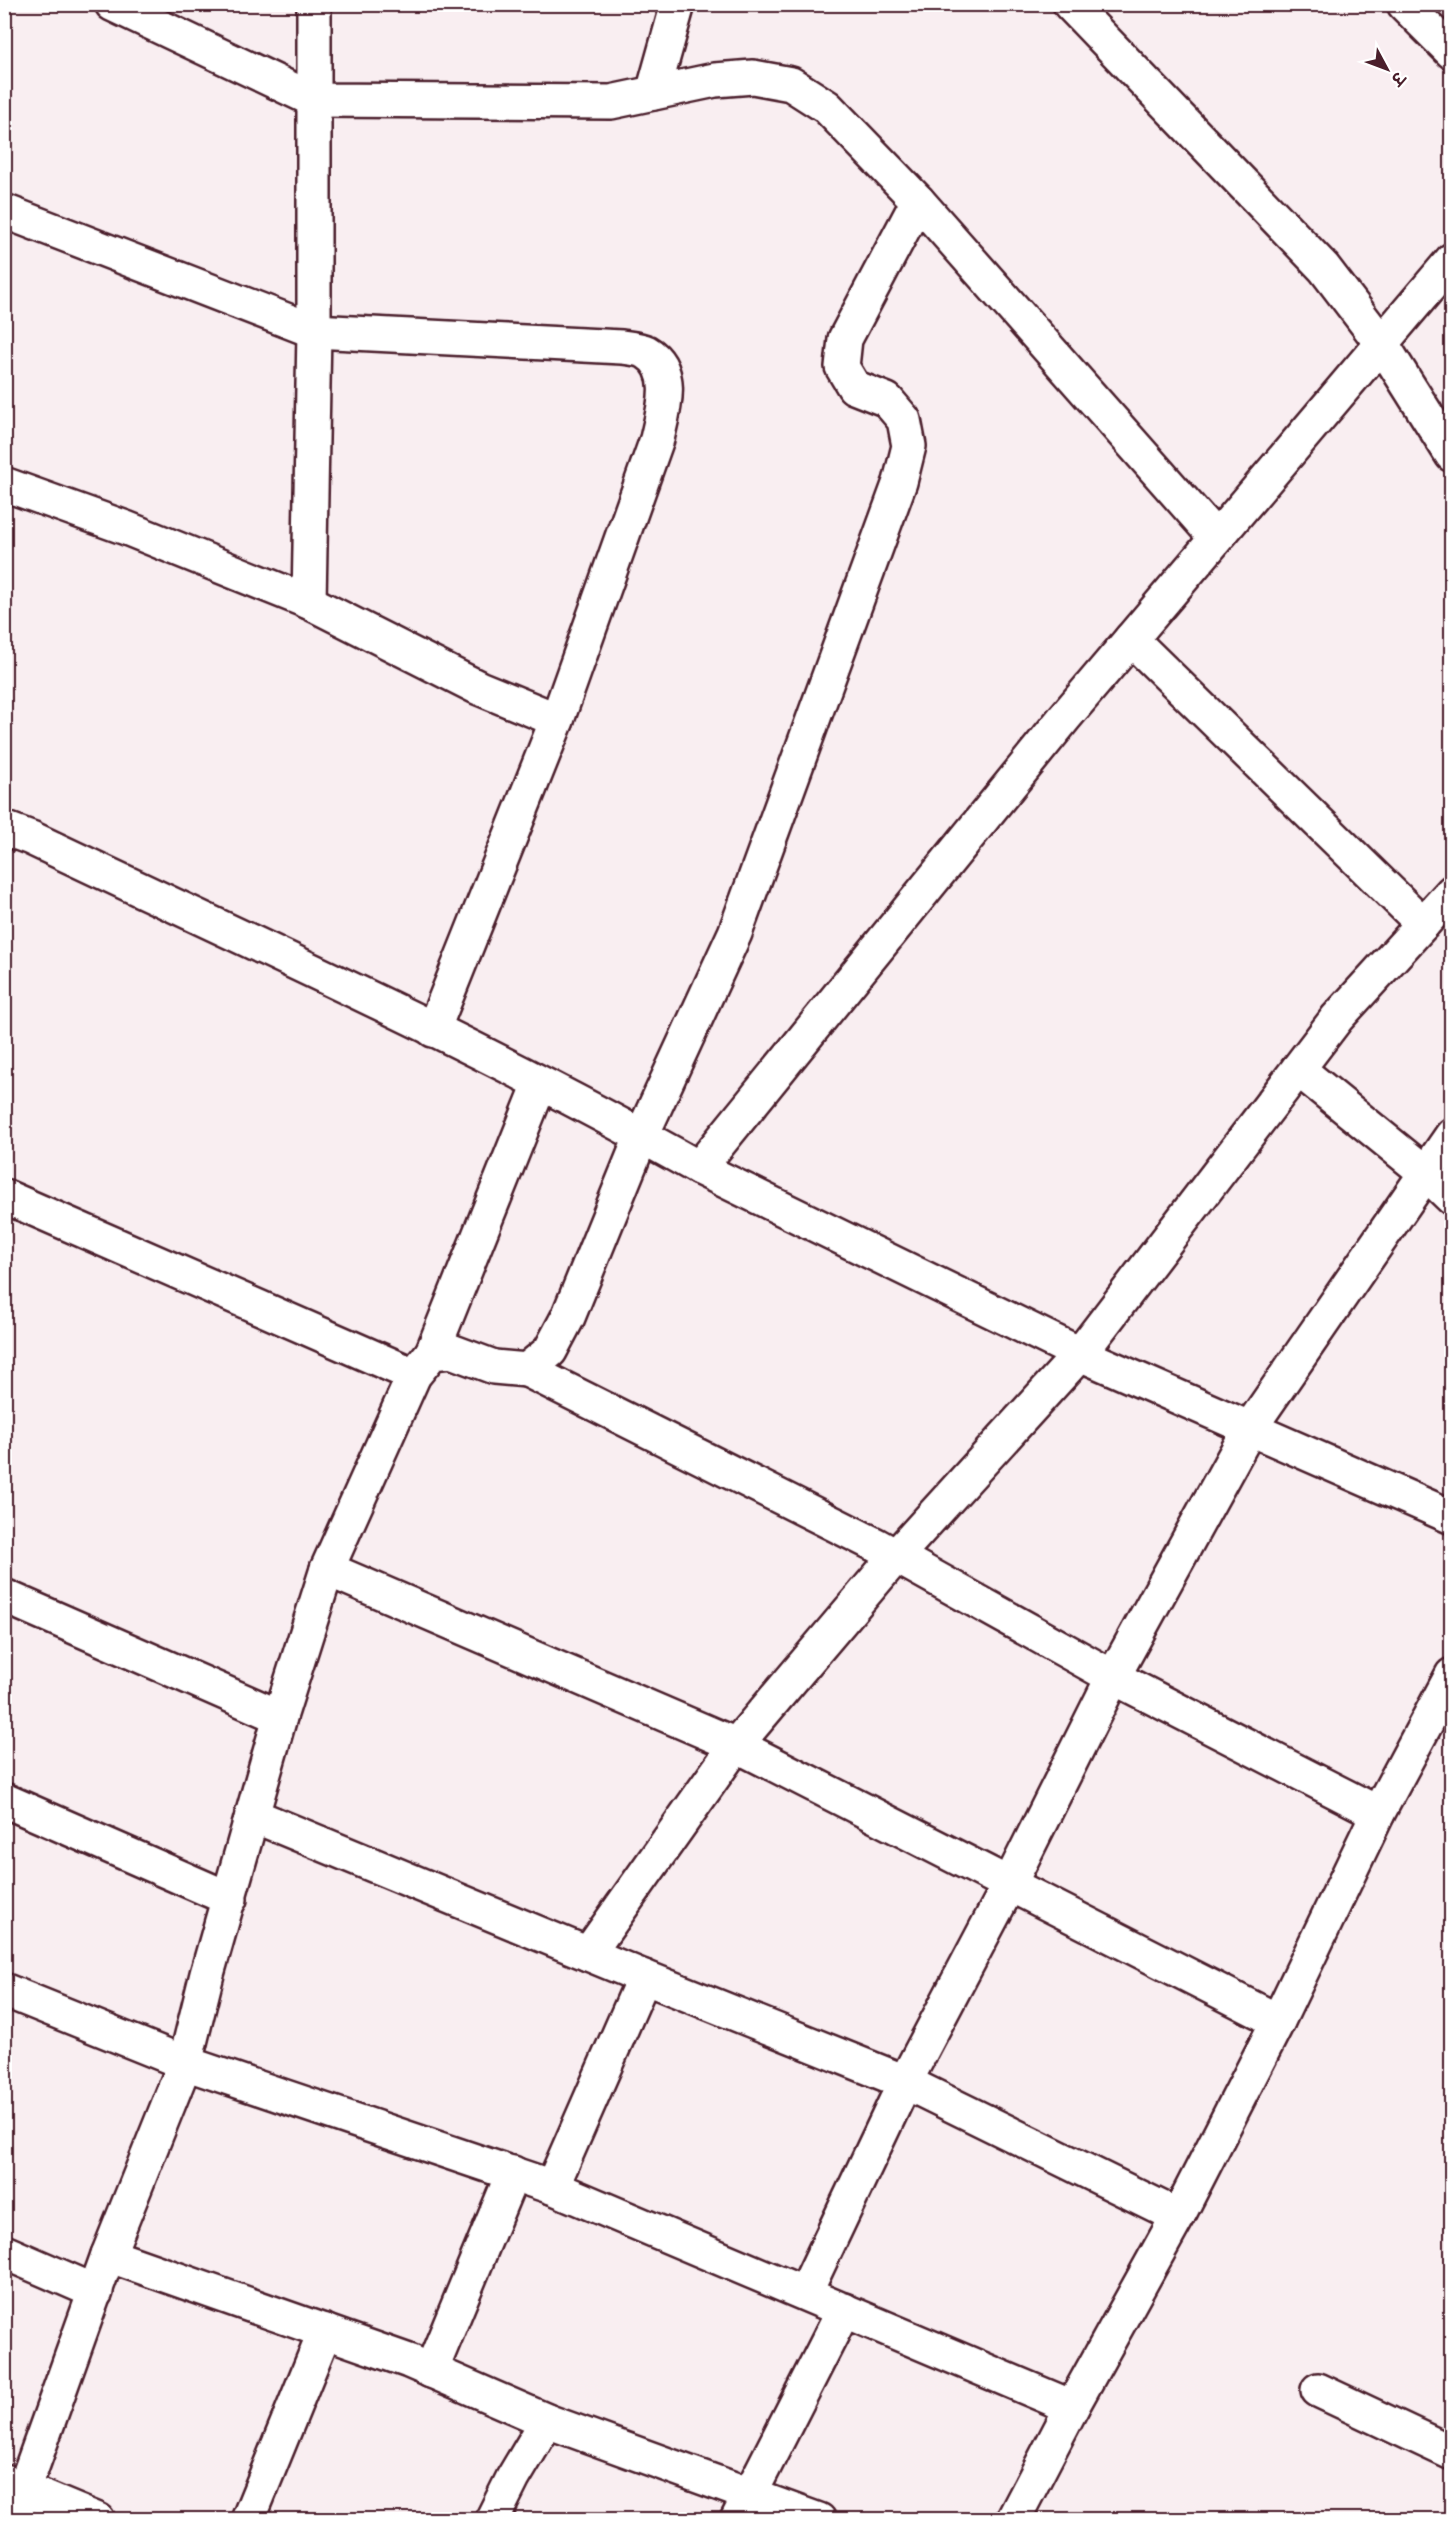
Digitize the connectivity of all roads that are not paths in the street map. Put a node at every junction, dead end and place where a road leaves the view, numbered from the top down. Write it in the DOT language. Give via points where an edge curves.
graph roads {
  1 [pos="112,4"];
  2 [pos="314,4"];
  3 [pos="678,4"];
  4 [pos="1070,4"];
  5 [pos="1404,4"];
  6 [pos="1452,52"];
  7 [pos="653,93"];
  8 [pos="314,100"];
  9 [pos="918,201"];
  10 [pos="4,210"];
  11 [pos="1452,260"];
  12 [pos="314,331"];
  13 [pos="1382,344"];
  14 [pos="1452,455"];
  15 [pos="4,484"];
  16 [pos="1216,538"];
  17 [pos="309,602"];
  18 [pos="1131,639"];
  19 [pos="557,720"];
  20 [pos="4,828"];
  21 [pos="1452,892"];
  22 [pos="1423,924"];
  23 [pos="434,1030"];
  24 [pos="1298,1069"];
  25 [pos="540,1084"];
  26 [pos="642,1135"];
  27 [pos="1452,1135"];
  28 [pos="699,1168"];
  29 [pos="1426,1173"];
  30 [pos="4,1196"];
  31 [pos="1452,1198"];
  32 [pos="1080,1354"];
  33 [pos="423,1364"];
  34 [pos="527,1370"];
  35 [pos="1250,1428"];
  36 [pos="1452,1517"];
  37 [pos="896,1556"];
  38 [pos="327,1569"];
  39 [pos="4,1596"];
  40 [pos="1452,1675"];
  41 [pos="1113,1677"];
  42 [pos="280,1717"];
  43 [pos="736,1745"];
  44 [pos="4,1800"];
  45 [pos="1378,1813"];
  46 [pos="252,1815"];
  47 [pos="1010,1883"];
  48 [pos="230,1899"];
  49 [pos="588,1954"];
  50 [pos="644,1977"];
  51 [pos="4,1990"];
  52 [pos="1278,2021"];
  53 [pos="185,2062"];
  54 [pos="905,2082"];
  55 [pos="513,2173"];
  56 [pos="552,2187"];
  57 [pos="1178,2216"];
  58 [pos="4,2252"];
  59 [pos="108,2255"];
  60 [pos="96,2292"];
  61 [pos="805,2293"];
  62 [pos="844,2310"];
  63 [pos="325,2331"];
  64 [pos="431,2371"];
  65 [pos="1318,2390"];
  66 [pos="1072,2407"];
  67 [pos="548,2421"];
  68 [pos="1452,2453"];
  69 [pos="13,2485"];
  70 [pos="743,2507"];
  71 [pos="13,2520"];
  72 [pos="98,2520"];
  73 [pos="248,2520"];
  74 [pos="492,2520"];
  75 [pos="819,2520"];
  76 [pos="1013,2520"];
  1 -- 8 [label="street"];
  2 -- 8 [label="street"];
  3 -- 7 [label="street"];
  4 -- 13 [label="street" via="1324,268"];
  5 -- 6 [label="street"];
  7 -- 8 [label="street" via="611,102"];
  7 -- 9 [label="street" via="753,77 791,84 827,107"];
  8 -- 12 [label="street"];
  9 -- 16 [label="street"];
  9 -- 26 [label="street" via="845,339 842,367 854,387 887,400 904,420 909,446 900,482 735,933"];
  10 -- 12 [label="street"];
  11 -- 13 [label="street"];
  12 -- 17 [label="street"];
  12 -- 19 [label="street" via="622,347 645,352 661,367 666,397 657,440"];
  13 -- 14 [label="street"];
  13 -- 16 [label="street"];
  15 -- 17 [label="street"];
  16 -- 18 [label="street"];
  17 -- 19 [label="street" via="479,688"];
  18 -- 22 [label="street"];
  18 -- 28 [label="street"];
  19 -- 23 [label="street"];
  20 -- 23 [label="street"];
  21 -- 22 [label="street"];
  22 -- 24 [label="street" via="1337,1018"];
  23 -- 25 [label="street"];
  24 -- 29 [label="street"];
  24 -- 32 [label="street"];
  25 -- 26 [label="street"];
  25 -- 33 [label="street"];
  26 -- 28 [label="street"];
  26 -- 34 [label="street" via="568,1317 550,1351"];
  27 -- 29 [label="street"];
  28 -- 32 [label="street"];
  29 -- 31 [label="street"];
  29 -- 35 [label="street"];
  30 -- 33 [label="street"];
  32 -- 35 [label="street"];
  32 -- 37 [label="street"];
  33 -- 34 [label="street" via="451,1351 494,1367"];
  33 -- 38 [label="street"];
  34 -- 37 [label="street"];
  35 -- 36 [label="street"];
  35 -- 41 [label="street"];
  37 -- 41 [label="street"];
  37 -- 43 [label="street"];
  38 -- 42 [label="street"];
  38 -- 43 [label="street"];
  39 -- 42 [label="street"];
  40 -- 45 [label="street"];
  41 -- 45 [label="street"];
  41 -- 47 [label="street"];
  42 -- 46 [label="street"];
  43 -- 47 [label="street"];
  43 -- 49 [label="street"];
  44 -- 48 [label="street"];
  45 -- 52 [label="street"];
  46 -- 48 [label="street"];
  46 -- 49 [label="street"];
  47 -- 52 [label="street"];
  47 -- 54 [label="street"];
  48 -- 53 [label="street"];
  49 -- 50 [label="street"];
  50 -- 54 [label="street"];
  50 -- 56 [label="street"];
  51 -- 53 [label="street"];
  52 -- 57 [label="street"];
  53 -- 55 [label="street"];
  53 -- 59 [label="street"];
  54 -- 57 [label="street"];
  54 -- 61 [label="street"];
  55 -- 56 [label="street"];
  55 -- 64 [label="street"];
  56 -- 61 [label="street"];
  57 -- 66 [label="street"];
  58 -- 60 [label="street"];
  59 -- 60 [label="street"];
  59 -- 63 [label="street"];
  60 -- 69 [label="street"];
  61 -- 62 [label="street"];
  62 -- 66 [label="street"];
  62 -- 70 [label="street"];
  63 -- 64 [label="street"];
  63 -- 73 [label="street"];
  64 -- 67 [label="street"];
  65 -- 68 [label="street"];
  66 -- 76 [label="street"];
  67 -- 70 [label="street"];
  67 -- 74 [label="street"];
  69 -- 71 [label="street"];
  69 -- 72 [label="street"];
  70 -- 75 [label="street"];
}
